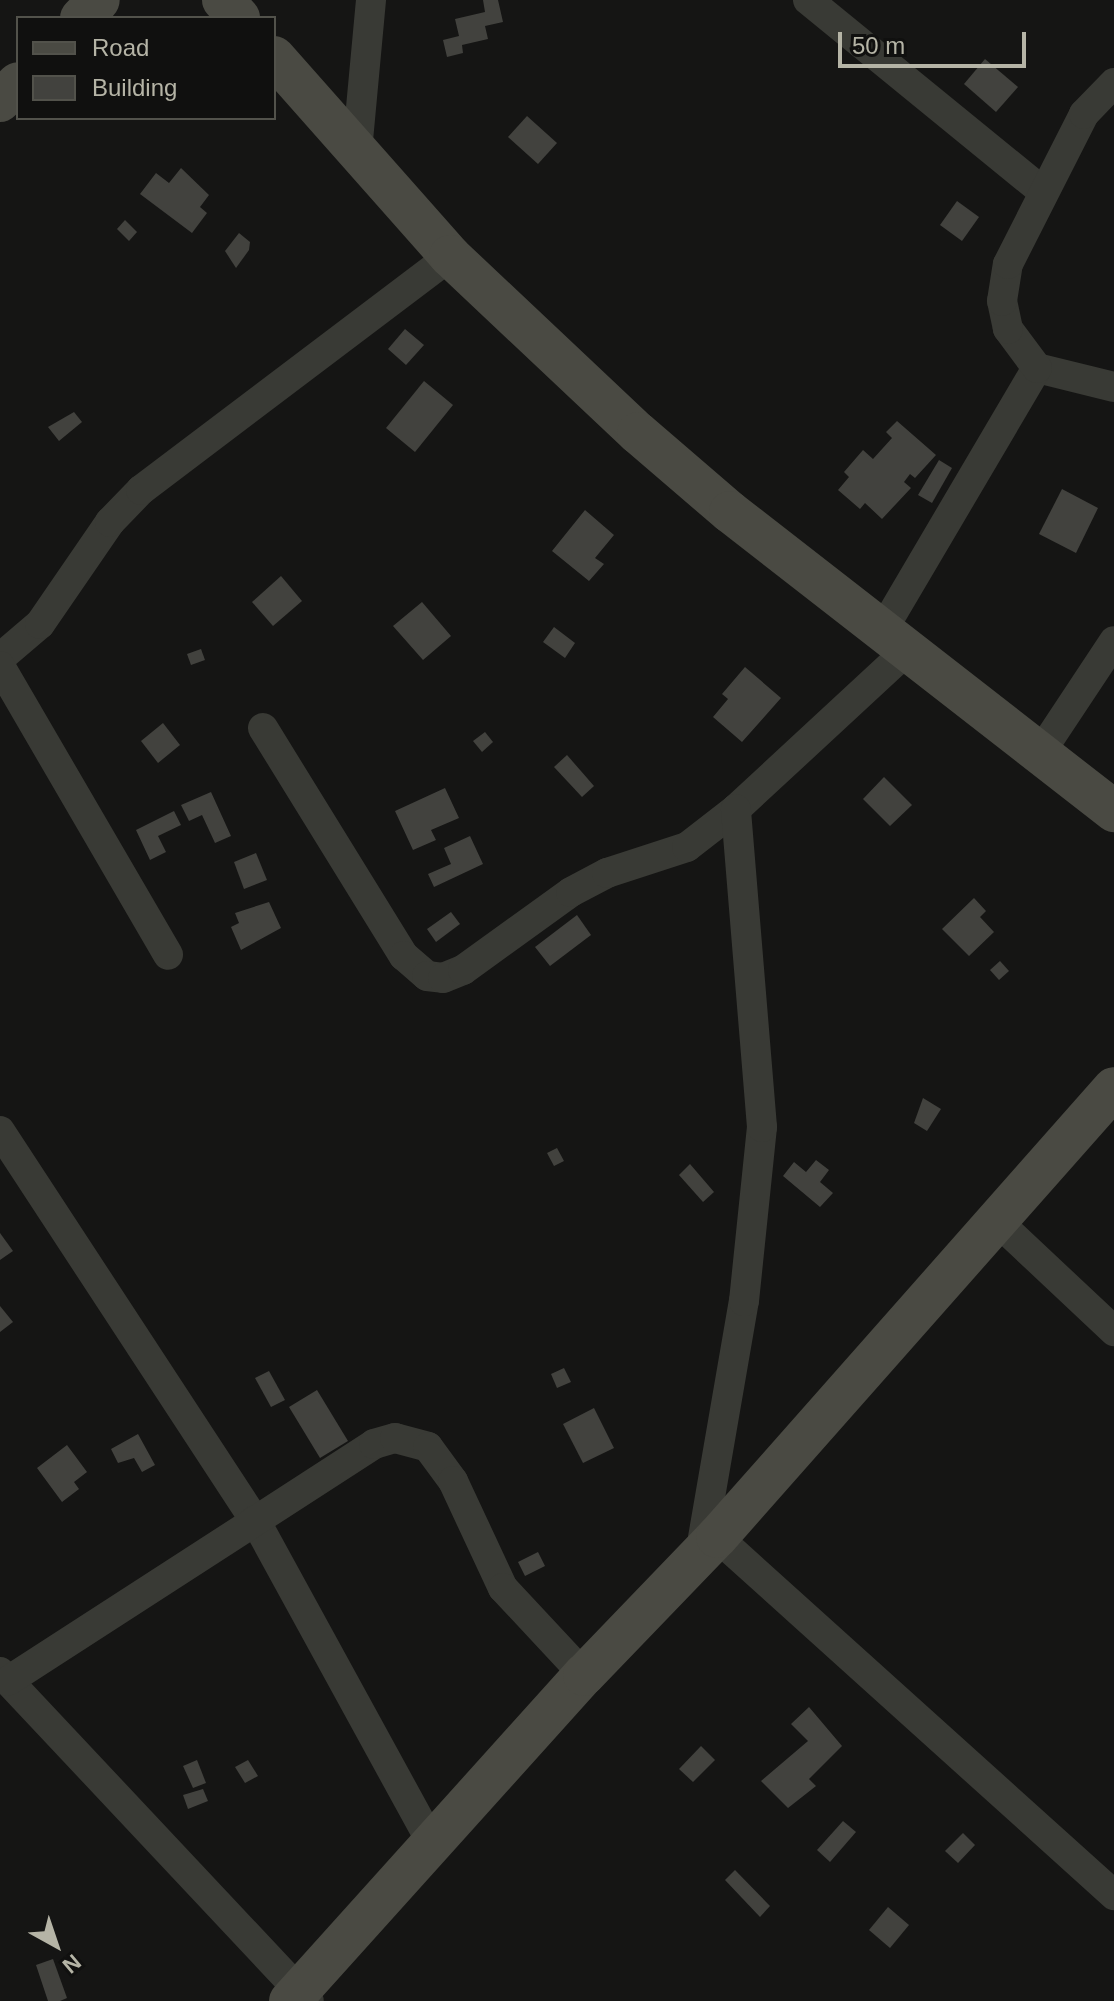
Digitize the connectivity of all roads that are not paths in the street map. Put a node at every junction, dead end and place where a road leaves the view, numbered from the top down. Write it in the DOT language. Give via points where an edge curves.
graph roads {
  1 [pos="99,0"];
  2 [pos="223,0"];
  3 [pos="371,0"];
  4 [pos="808,0"];
  5 [pos="83,16"];
  6 [pos="237,16"];
  7 [pos="276,59"];
  8 [pos="1114,83"];
  9 [pos="16,85"];
  10 [pos="0,101"];
  11 [pos="357,151"];
  12 [pos="1042,191"];
  13 [pos="450,256"];
  14 [pos="1037,368"];
  15 [pos="1114,387"];
  16 [pos="895,640"];
  17 [pos="1114,641"];
  18 [pos="0,658"];
  19 [pos="0,666"];
  20 [pos="263,728"];
  21 [pos="1040,753"];
  22 [pos="736,809"];
  23 [pos="1114,811"];
  24 [pos="168,955"];
  25 [pos="1114,1088"];
  26 [pos="0,1131"];
  27 [pos="997,1221"];
  28 [pos="1114,1331"];
  29 [pos="255,1520"];
  30 [pos="709,1546"];
  31 [pos="584,1675"];
  32 [pos="4,1676"];
  33 [pos="433,1845"];
  34 [pos="1114,1895"];
  35 [pos="299,1998"];
  1 -- 5 [label="street"];
  2 -- 6 [label="street"];
  3 -- 11 [label="street"];
  4 -- 12 [label="street"];
  7 -- 11 [label="street"];
  8 -- 12 [label="street" via="1084,114"];
  9 -- 10 [label="street"];
  11 -- 13 [label="street"];
  12 -- 14 [label="street" via="1008,264 1002,301 1008,329"];
  13 -- 16 [label="street" via="638,433"];
  13 -- 18 [label="street" via="141,490 110,522 40,624"];
  14 -- 15 [label="street"];
  14 -- 16 [label="street"];
  16 -- 21 [label="street"];
  16 -- 22 [label="street"];
  17 -- 21 [label="street"];
  19 -- 24 [label="street"];
  20 -- 22 [label="street" via="404,956 427,976 443,978 463,970 571,892 607,873 687,847"];
  21 -- 23 [label="street"];
  22 -- 30 [label="street" via="762,1127"];
  25 -- 27 [label="street"];
  26 -- 29 [label="street"];
  27 -- 28 [label="street"];
  27 -- 30 [label="street"];
  29 -- 31 [label="street" via="374,1444 395,1438 419,1442 453,1481 511,1600"];
  29 -- 32 [label="street"];
  29 -- 33 [label="street"];
  30 -- 31 [label="street"];
  30 -- 34 [label="street"];
  31 -- 33 [label="street"];
  32 -- 35 [label="street"];
  33 -- 35 [label="street"];
}
